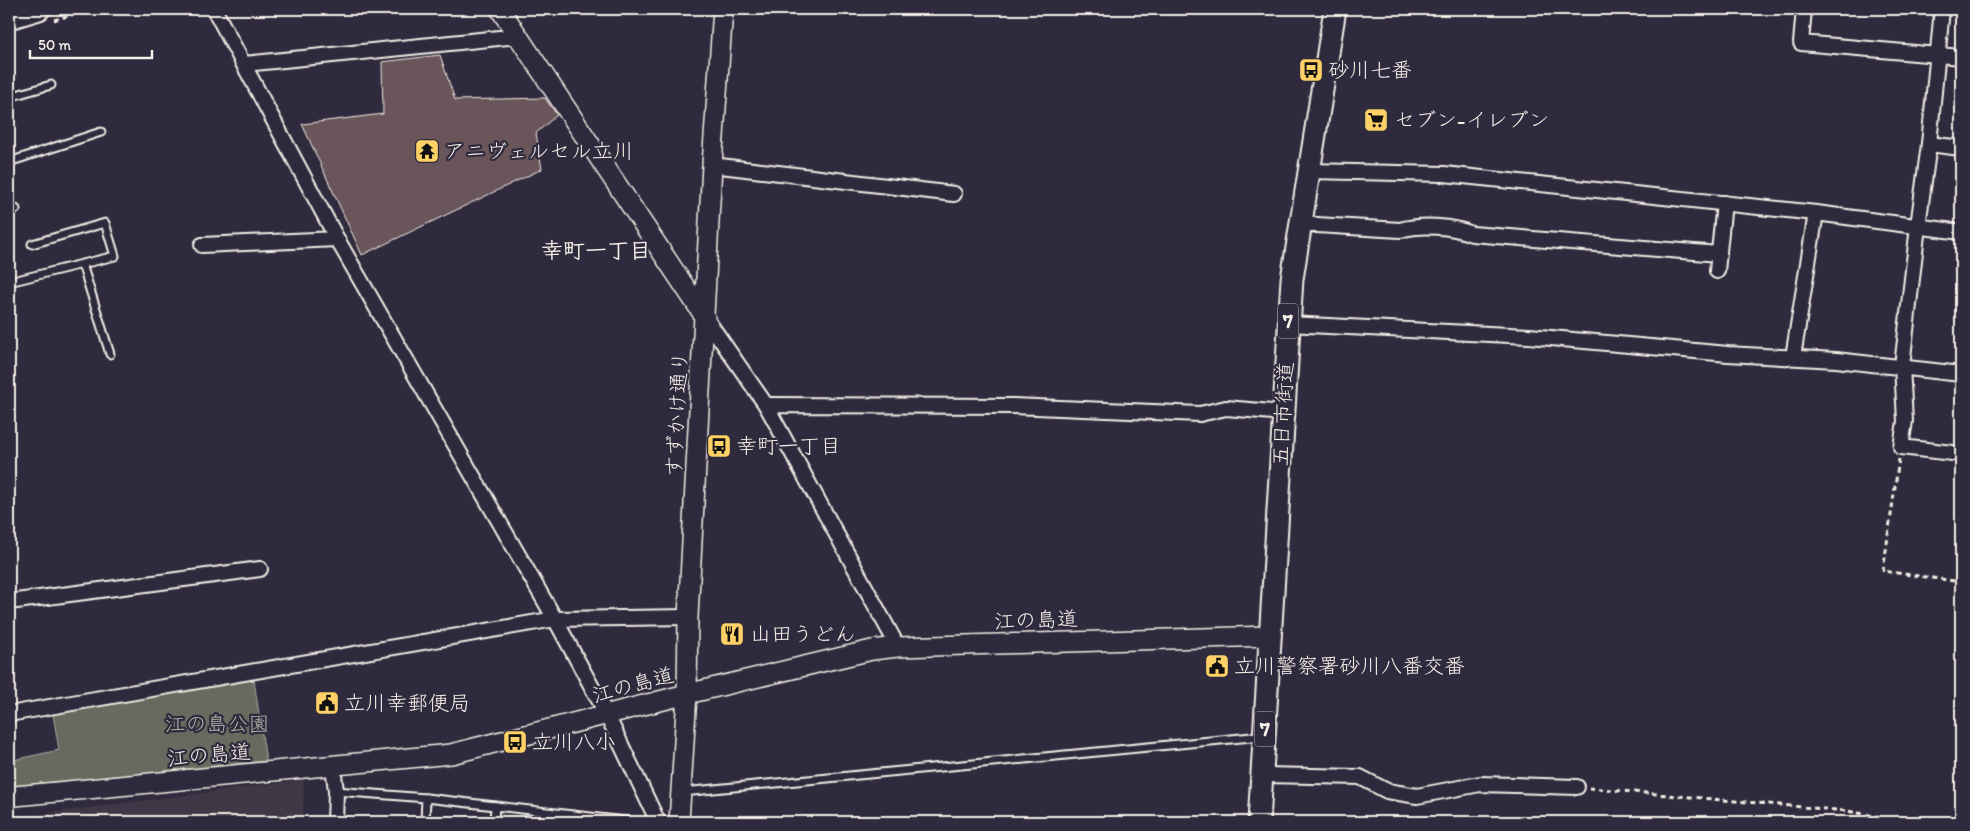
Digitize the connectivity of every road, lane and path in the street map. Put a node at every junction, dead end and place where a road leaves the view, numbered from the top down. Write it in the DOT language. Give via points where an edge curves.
graph roads {
  1 [pos="39,9"];
  2 [pos="92,9"];
  3 [pos="214,9"];
  4 [pos="500,9"];
  5 [pos="724,9"];
  6 [pos="1333,9"];
  7 [pos="1804,9"];
  8 [pos="1942,9"];
  9 [pos="79,12"];
  10 [pos="9,18"];
  11 [pos="519,36"];
  12 [pos="1938,54"];
  13 [pos="1961,57"];
  14 [pos="244,64"];
  15 [pos="52,85"];
  16 [pos="9,97"];
  17 [pos="101,132"];
  18 [pos="1930,144"];
  19 [pos="1961,148"];
  20 [pos="9,162"];
  21 [pos="712,165"];
  22 [pos="1309,172"];
  23 [pos="954,194"];
  24 [pos="1724,203"];
  25 [pos="1816,212"];
  26 [pos="1300,224"];
  27 [pos="1918,226"];
  28 [pos="1961,232"];
  29 [pos="337,239"];
  30 [pos="32,244"];
  31 [pos="202,245"];
  32 [pos="1719,254"];
  33 [pos="82,264"];
  34 [pos="1717,271"];
  35 [pos="9,282"];
  36 [pos="705,317"];
  37 [pos="1288,324"];
  38 [pos="110,354"];
  39 [pos="1793,358"];
  40 [pos="1902,366"];
  41 [pos="1961,374"];
  42 [pos="766,405"];
  43 [pos="1283,413"];
  44 [pos="1901,447"];
  45 [pos="1961,454"];
  46 [pos="260,569"];
  47 [pos="1961,582"];
  48 [pos="9,602"];
  49 [pos="688,617"];
  50 [pos="555,619"];
  51 [pos="1270,636"];
  52 [pos="898,647"];
  53 [pos="687,694"];
  54 [pos="9,714"];
  55 [pos="606,716"];
  56 [pos="1264,735"];
  57 [pos="333,766"];
  58 [pos="1262,776"];
  59 [pos="1577,787"];
  60 [pos="336,791"];
  61 [pos="682,792"];
  62 [pos="9,798"];
  63 [pos="426,798"];
  64 [pos="495,806"];
  65 [pos="569,819"];
  66 [pos="335,822"];
  67 [pos="426,822"];
  68 [pos="494,822"];
  69 [pos="634,822"];
  70 [pos="658,822"];
  71 [pos="679,822"];
  72 [pos="1259,822"];
  73 [pos="1909,822"];
  1 -- 10 [label="main road"];
  2 -- 9 [label="path"];
  3 -- 14 [label="street"];
  4 -- 11 [label="street"];
  5 -- 21 [label="street, すずかけ通り"];
  6 -- 22 [label="main road, 五日市街道 / 7"];
  7 -- 12 [label="street" via="1801,43"];
  8 -- 12 [label="street"];
  11 -- 14 [label="street"];
  11 -- 36 [label="street"];
  12 -- 13 [label="street"];
  12 -- 18 [label="street"];
  14 -- 29 [label="street"];
  15 -- 16 [label="lane"];
  17 -- 20 [label="lane"];
  18 -- 19 [label="street"];
  18 -- 27 [label="street"];
  21 -- 23 [label="street"];
  21 -- 36 [label="street, すずかけ通り"];
  22 -- 24 [label="street" via="1444,174"];
  22 -- 26 [label="main road, 五日市街道 / 7"];
  24 -- 25 [label="street"];
  24 -- 32 [label="street"];
  25 -- 27 [label="street"];
  25 -- 39 [label="street"];
  26 -- 32 [label="street" via="1460,230 1472,234"];
  26 -- 37 [label="main road, 五日市街道 / 7"];
  27 -- 28 [label="street"];
  27 -- 40 [label="street"];
  29 -- 31 [label="street"];
  29 -- 50 [label="street"];
  30 -- 33 [label="lane" via="105,223 115,256"];
  32 -- 34 [label="street"];
  33 -- 35 [label="lane"];
  33 -- 38 [label="lane"];
  36 -- 42 [label="street"];
  36 -- 49 [label="street, すずかけ通り"];
  37 -- 39 [label="street" via="1529,336"];
  37 -- 43 [label="main road, 五日市街道 / 7"];
  39 -- 40 [label="street"];
  40 -- 41 [label="street"];
  40 -- 44 [label="street" via="1905,421"];
  42 -- 43 [label="street" via="1013,406 1200,414 1226,408"];
  42 -- 52 [label="street"];
  43 -- 51 [label="main road, 五日市街道 / 7"];
  44 -- 45 [label="street"];
  44 -- 47 [label="path" via="1883,571"];
  46 -- 48 [label="street"];
  49 -- 50 [label="street"];
  49 -- 53 [label="street, すずかけ通り"];
  50 -- 54 [label="street"];
  50 -- 55 [label="street"];
  51 -- 52 [label="street, 江の島道"];
  51 -- 56 [label="main road, 五日市街道 / 7"];
  52 -- 53 [label="street, 江の島道" via="872,650"];
  53 -- 55 [label="street, 江の島道"];
  53 -- 61 [label="street, すずかけ通り"];
  55 -- 57 [label="street, 江の島道" via="452,754"];
  55 -- 70 [label="street"];
  56 -- 58 [label="main road, 五日市街道 / 7"];
  56 -- 61 [label="lane"];
  57 -- 60 [label="street"];
  57 -- 62 [label="street, 江の島道"];
  58 -- 59 [label="street" via="1360,777 1387,791 1417,796 1480,784"];
  58 -- 72 [label="main road, 五日市街道 / 7"];
  59 -- 73 [label="path" via="1847,811"];
  60 -- 63 [label="lane"];
  60 -- 66 [label="street"];
  61 -- 71 [label="street, すずかけ通り"];
  63 -- 64 [label="lane"];
  63 -- 67 [label="lane"];
  64 -- 65 [label="lane"];
  64 -- 68 [label="lane"];
  65 -- 69 [label="lane"];
}
